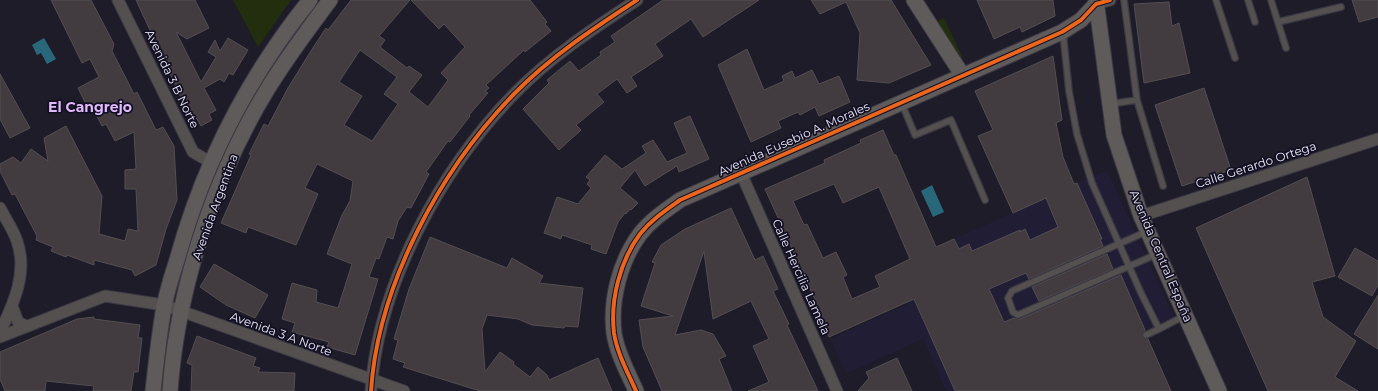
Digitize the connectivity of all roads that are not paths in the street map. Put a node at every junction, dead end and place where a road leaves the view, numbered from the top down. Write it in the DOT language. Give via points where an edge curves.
graph roads {
  1 [pos="118,0"];
  2 [pos="310,0"];
  3 [pos="330,0"];
  4 [pos="637,0"];
  5 [pos="914,0"];
  6 [pos="1124,0"];
  7 [pos="1216,0"];
  8 [pos="1248,0"];
  9 [pos="1271,0"];
  10 [pos="1101,1"];
  11 [pos="1341,7"];
  12 [pos="1254,22"];
  13 [pos="1278,22"];
  14 [pos="1062,32"];
  15 [pos="1286,48"];
  16 [pos="1235,58"];
  17 [pos="963,76"];
  18 [pos="1137,100"];
  19 [pos="902,104"];
  20 [pos="1109,104"];
  21 [pos="1378,139"];
  22 [pos="210,162"];
  23 [pos="741,173"];
  24 [pos="204,176"];
  25 [pos="221,183"];
  26 [pos="1163,186"];
  27 [pos="985,200"];
  28 [pos="0,208"];
  29 [pos="1141,216"];
  30 [pos="1148,231"];
  31 [pos="1119,243"];
  32 [pos="1158,254"];
  33 [pos="1129,267"];
  34 [pos="164,305"];
  35 [pos="12,306"];
  36 [pos="182,311"];
  37 [pos="1186,315"];
  38 [pos="26,326"];
  39 [pos="1159,329"];
  40 [pos="0,332"];
  41 [pos="1146,335"];
  42 [pos="0,337"];
  43 [pos="371,386"];
  44 [pos="153,391"];
  45 [pos="170,391"];
  46 [pos="404,391"];
  47 [pos="636,391"];
  48 [pos="837,391"];
  49 [pos="1219,391"];
  1 -- 22 [label="street, Avenida 3 B Norte" via="193,152"];
  2 -- 22 [label="street, Avenida Argentina" via="274,48 225,129"];
  3 -- 25 [label="street, Avenida Argentina" via="263,96"];
  4 -- 43 [label="street" via="598,25 543,68 515,93 468,148 438,193 404,263 382,325"];
  5 -- 17 [label="street"];
  6 -- 18 [label="lane"];
  7 -- 16 [label="lane"];
  8 -- 12 [label="lane"];
  9 -- 13 [label="lane"];
  10 -- 14 [label="street, Avenida Eusebio A. Morales" via="1081,20"];
  10 -- 20 [label="street, Avenida Central España"];
  11 -- 13 [label="lane"];
  13 -- 15 [label="lane"];
  14 -- 17 [label="street, Avenida Eusebio A. Morales"];
  14 -- 31 [label="lane" via="1077,134 1092,183"];
  17 -- 19 [label="street, Avenida Eusebio A. Morales"];
  18 -- 20 [label="lane"];
  18 -- 26 [label="lane"];
  19 -- 23 [label="street, Avenida Eusebio A. Morales"];
  19 -- 27 [label="lane" via="915,135 951,120"];
  20 -- 29 [label="street, Avenida Central España" via="1114,135"];
  21 -- 29 [label="street, Calle Gerardo Ortega"];
  22 -- 24 [label="street, Avenida Argentina"];
  23 -- 47 [label="street, Avenida Eusebio A. Morales" via="680,200 659,215 640,234 629,252 614,304 614,334"];
  23 -- 48 [label="street, Calle Hercilia Lamela"];
  24 -- 25 [label="street"];
  24 -- 34 [label="street, Avenida Argentina"];
  25 -- 36 [label="street, Avenida Argentina" via="200,242"];
  28 -- 35 [label="street" via="17,241 22,270"];
  29 -- 30 [label="street, Avenida Central España"];
  30 -- 31 [label="lane"];
  30 -- 32 [label="street, Avenida Central España"];
  31 -- 33 [label="lane"];
  31 -- 33 [label="lane" via="1012,291 1008,298 1013,312 1018,315"];
  32 -- 33 [label="lane"];
  32 -- 37 [label="street, Avenida Central España"];
  33 -- 39 [label="lane"];
  34 -- 36 [label="street, Avenida 3 A Norte"];
  34 -- 38 [label="street, Avenida 3 A Norte" via="105,296"];
  34 -- 44 [label="street, Avenida Argentina"];
  35 -- 38 [label="street" via="18,322"];
  35 -- 40 [label="street"];
  36 -- 43 [label="street, Avenida 3 A Norte"];
  36 -- 45 [label="street, Avenida Argentina"];
  37 -- 39 [label="lane"];
  37 -- 49 [label="street, Avenida Central España"];
  38 -- 42 [label="street"];
  39 -- 41 [label="lane"];
  43 -- 46 [label="street, Avenida 3 A Norte"];
}
